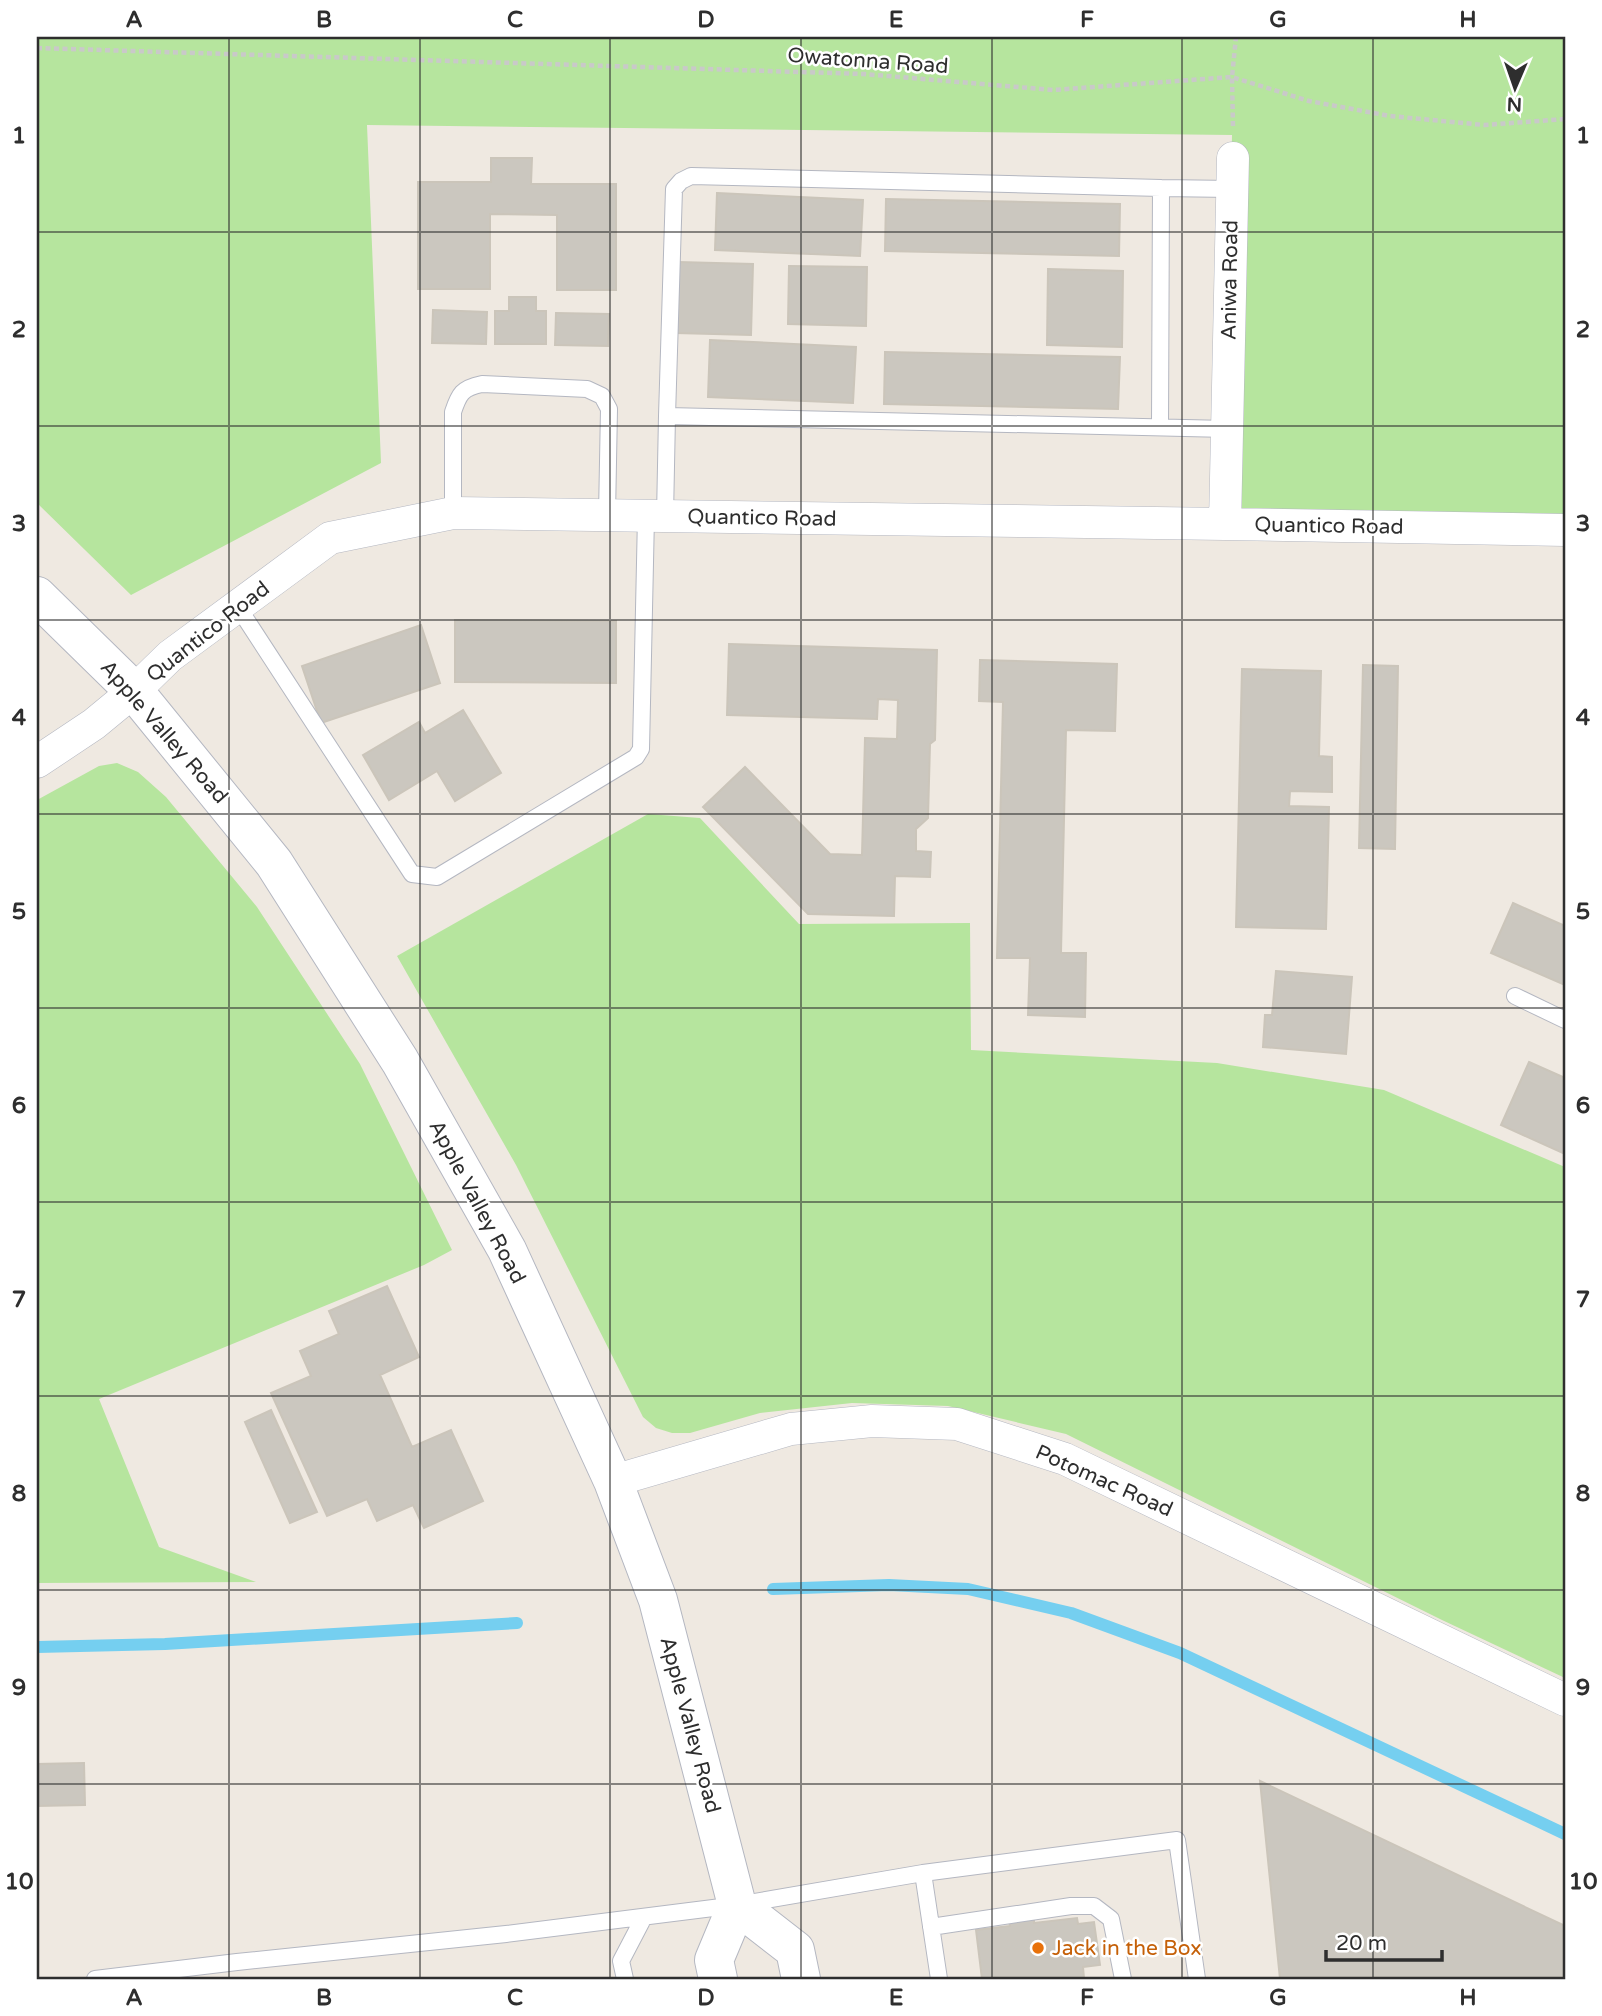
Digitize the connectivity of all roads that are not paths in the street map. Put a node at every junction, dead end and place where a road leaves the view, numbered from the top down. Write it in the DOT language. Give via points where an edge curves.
graph roads {
  1 [pos="1233,174"];
  2 [pos="1161,188"];
  3 [pos="667,416"];
  4 [pos="1160,426"];
  5 [pos="1227,429"];
  6 [pos="453,513"];
  7 [pos="607,515"];
  8 [pos="656,516"];
  9 [pos="1225,524"];
  10 [pos="1565,530"];
  11 [pos="37,596"];
  12 [pos="238,607"];
  13 [pos="134,691"];
  14 [pos="37,762"];
  15 [pos="1515,996"];
  16 [pos="1565,1020"];
  17 [pos="613,1480"];
  18 [pos="1565,1700"];
  19 [pos="923,1873"];
  20 [pos="737,1905"];
  21 [pos="644,1917"];
  22 [pos="931,1927"];
  23 [pos="151,1976"];
  24 [pos="95,1979"];
  25 [pos="625,1979"];
  26 [pos="718,1979"];
  27 [pos="801,1979"];
  28 [pos="939,1979"];
  29 [pos="1124,1979"];
  30 [pos="1196,1979"];
  1 -- 2 [label="lane"];
  1 -- 5 [label="street, Aniwa Road"];
  2 -- 3 [label="lane" via="691,176 674,189"];
  2 -- 4 [label="lane"];
  3 -- 4 [label="lane"];
  3 -- 8 [label="lane"];
  4 -- 5 [label="lane"];
  5 -- 9 [label="street, Aniwa Road"];
  6 -- 7 [label="street, Quantico Road"];
  6 -- 7 [label="lane" via="453,412 468,387 482,384 587,388 602,396 610,409"];
  6 -- 12 [label="street, Quantico Road" via="330,538"];
  7 -- 8 [label="street, Quantico Road"];
  8 -- 9 [label="street, Quantico Road"];
  8 -- 12 [label="lane" via="641,749 636,757 437,877 412,874"];
  9 -- 10 [label="street, Quantico Road"];
  11 -- 13 [label="main road, Apple Valley Road"];
  12 -- 13 [label="street, Quantico Road" via="170,656"];
  13 -- 14 [label="street, Quantico Road"];
  13 -- 17 [label="main road, Apple Valley Road" via="274,863 400,1061 507,1250"];
  15 -- 16 [label="lane"];
  17 -- 18 [label="street, Potomac Road" via="791,1429 873,1421 957,1424 1065,1459"];
  17 -- 20 [label="main road, Apple Valley Road" via="658,1600"];
  19 -- 20 [label="lane"];
  19 -- 22 [label="lane"];
  19 -- 30 [label="lane" via="1177,1840"];
  20 -- 21 [label="lane"];
  20 -- 26 [label="main road" via="714,1960"];
  20 -- 27 [label="main road" via="795,1950"];
  21 -- 23 [label="lane"];
  21 -- 25 [label="lane" via="621,1961"];
  22 -- 28 [label="lane"];
  22 -- 29 [label="lane" via="1094,1906 1111,1919"];
  23 -- 24 [label="lane"];
}
